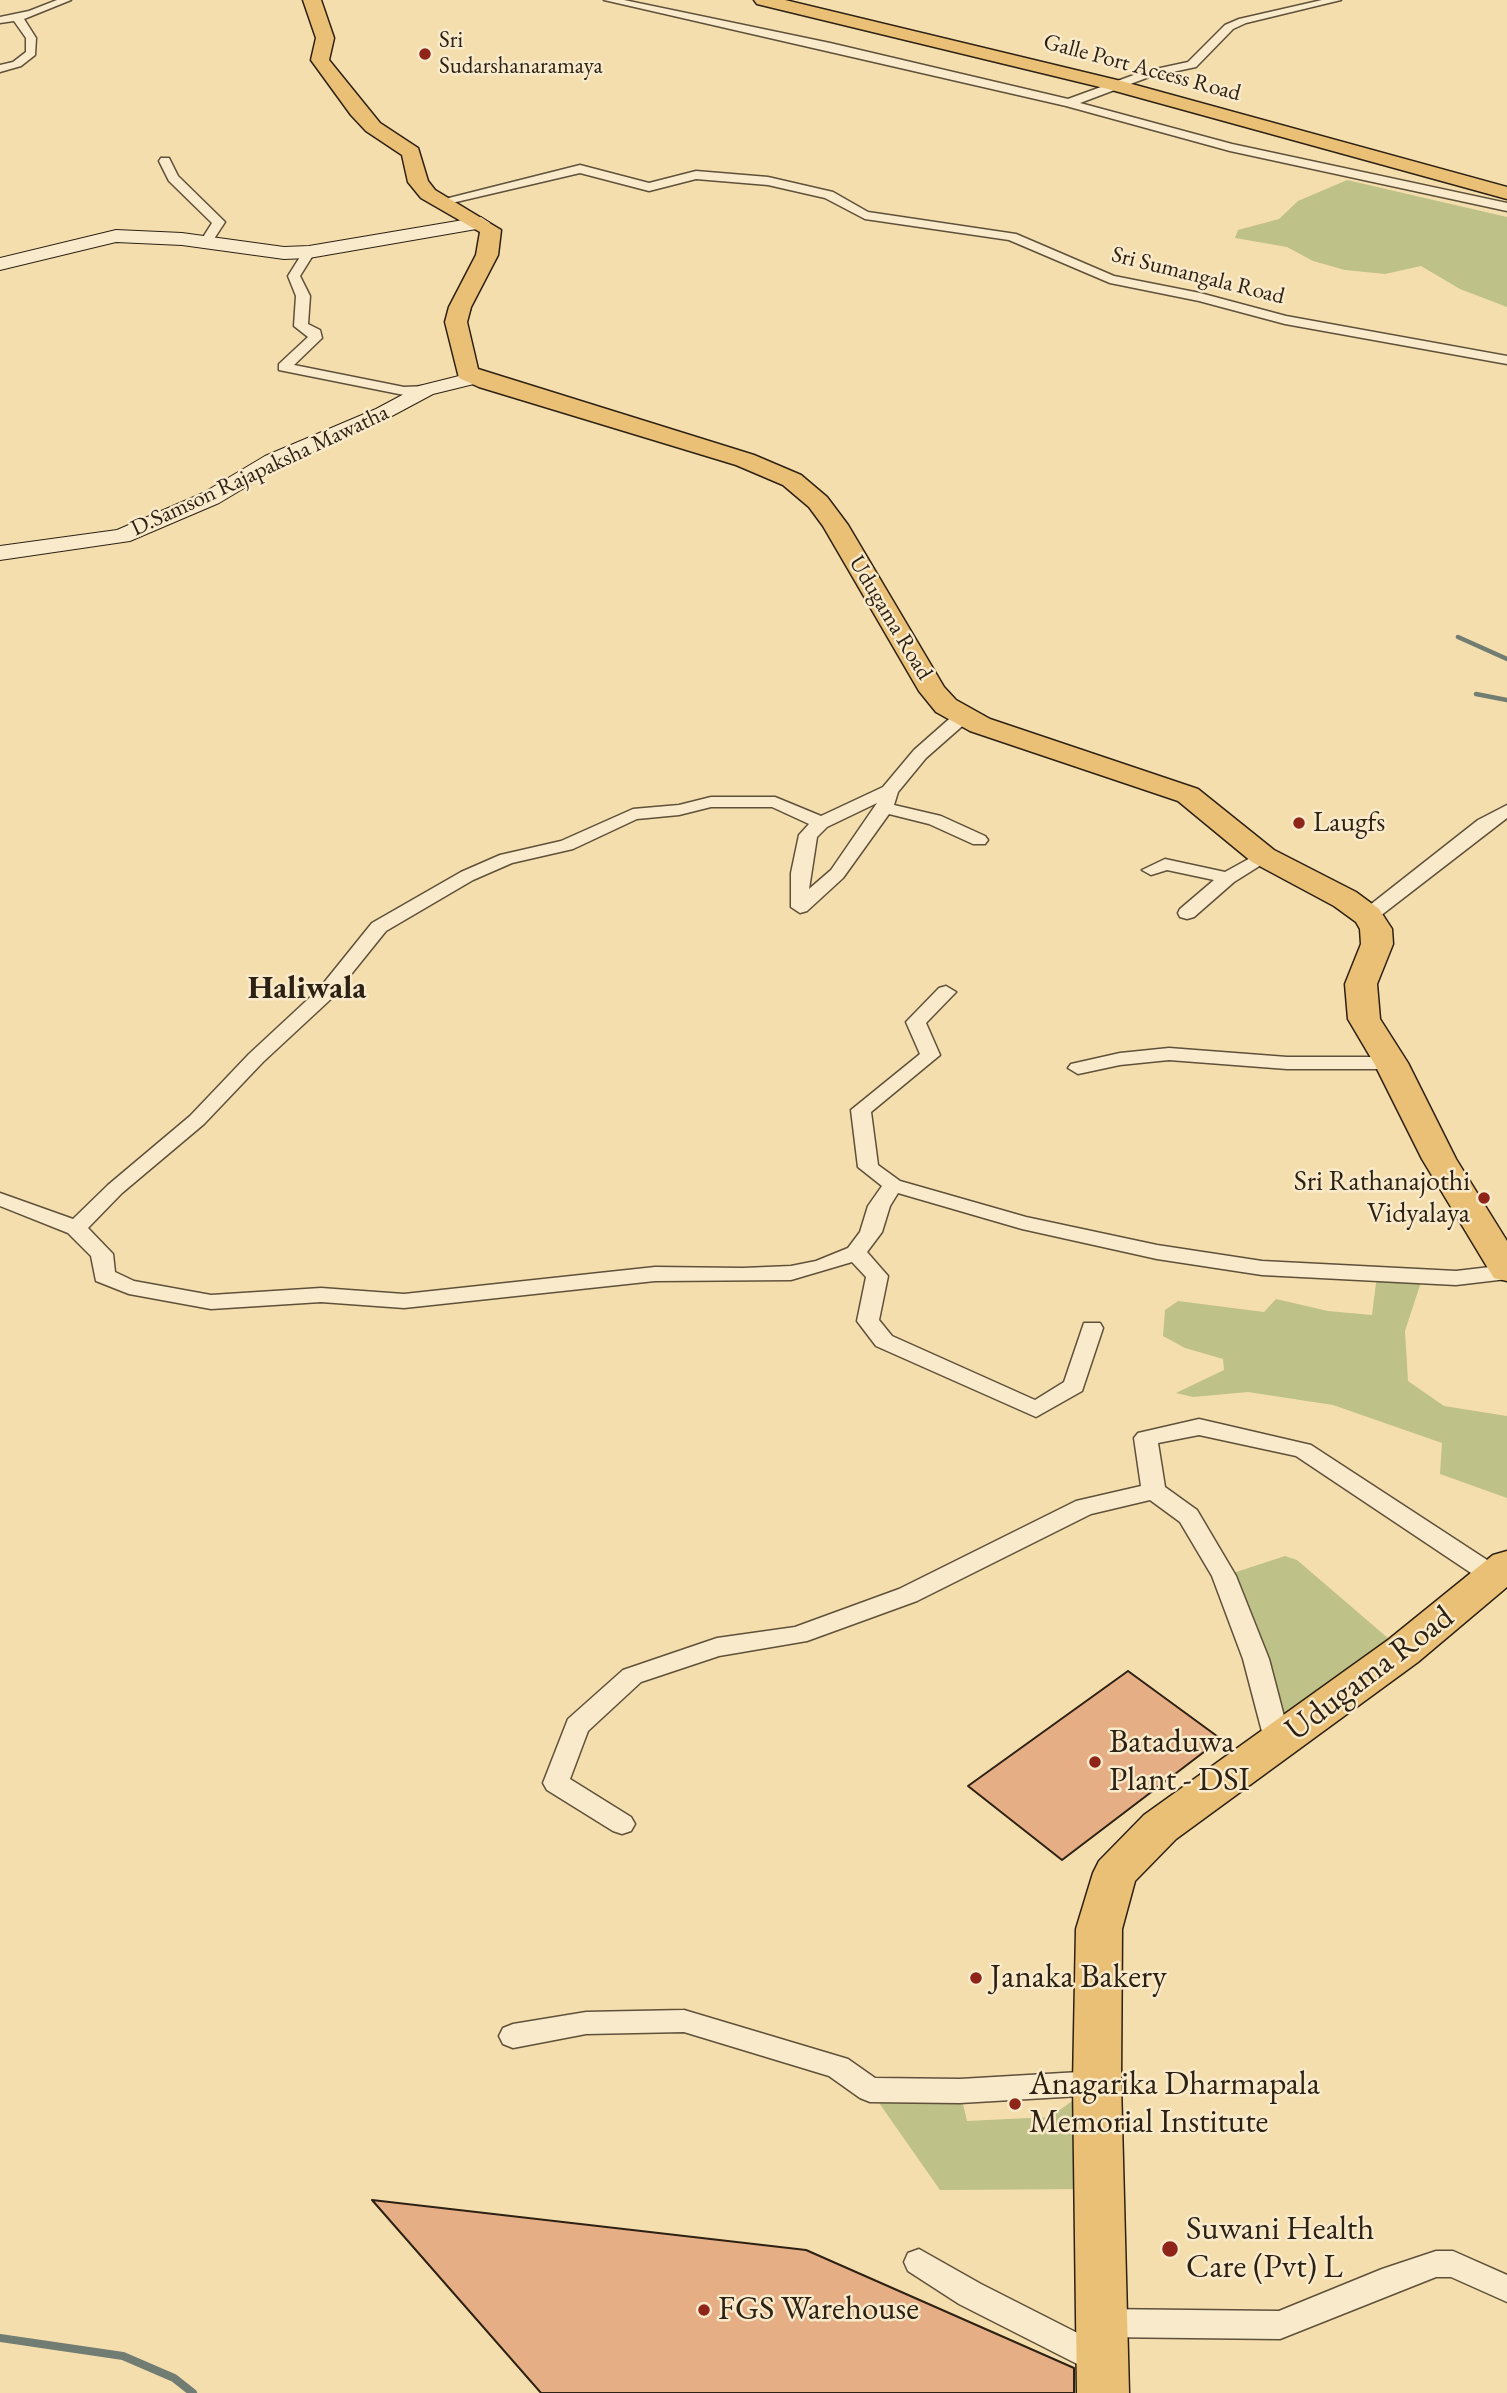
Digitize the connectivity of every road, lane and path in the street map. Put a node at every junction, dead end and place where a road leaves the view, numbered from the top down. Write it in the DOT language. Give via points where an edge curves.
graph roads {
  1 [pos="66,0"];
  2 [pos="312,0"];
  3 [pos="609,0"];
  4 [pos="763,0"];
  5 [pos="1303,0"];
  6 [pos="1336,0"];
  7 [pos="1318,2"];
  8 [pos="17,18"];
  9 [pos="0,20"];
  10 [pos="0,69"];
  11 [pos="1114,85"];
  12 [pos="1069,103"];
  13 [pos="165,161"];
  14 [pos="1507,193"];
  15 [pos="439,202"];
  16 [pos="1507,207"];
  17 [pos="481,223"];
  18 [pos="206,242"];
  19 [pos="309,252"];
  20 [pos="0,264"];
  21 [pos="1507,360"];
  22 [pos="475,377"];
  23 [pos="426,390"];
  24 [pos="0,552"];
  25 [pos="962,717"];
  26 [pos="887,800"];
  27 [pos="1507,810"];
  28 [pos="821,823"];
  29 [pos="979,840"];
  30 [pos="1263,856"];
  31 [pos="1151,870"];
  32 [pos="1228,878"];
  33 [pos="1187,913"];
  34 [pos="1368,916"];
  35 [pos="946,992"];
  36 [pos="1391,1063"];
  37 [pos="1078,1069"];
  38 [pos="893,1185"];
  39 [pos="0,1199"];
  40 [pos="76,1227"];
  41 [pos="856,1253"];
  42 [pos="1507,1271"];
  43 [pos="1092,1328"];
  44 [pos="1154,1491"];
  45 [pos="1501,1571"];
  46 [pos="1278,1743"];
  47 [pos="622,1824"];
  48 [pos="513,2036"];
  49 [pos="1097,2083"];
  50 [pos="919,2262"];
  51 [pos="1507,2289"];
  52 [pos="1102,2359"];
  1 -- 8 [label="street"];
  2 -- 15 [label="main road" via="325,38 320,60 373,127 411,152 418,182"];
  3 -- 12 [label="street"];
  4 -- 11 [label="main road, Galle Port Access Road"];
  5 -- 7 [label="street"];
  6 -- 7 [label="street"];
  7 -- 11 [label="street" via="1228,26 1192,65"];
  8 -- 9 [label="street"];
  8 -- 10 [label="street" via="32,38 31,53"];
  11 -- 12 [label="street"];
  11 -- 14 [label="main road, Galle Port Access Road"];
  12 -- 16 [label="street" via="1230,147"];
  13 -- 18 [label="street" via="173,178 219,222"];
  15 -- 17 [label="main road"];
  15 -- 21 [label="street, Sri Sumangala Road" via="580,169 649,187 696,174 768,181 829,195 865,215 1012,237 1110,279 1285,320"];
  17 -- 19 [label="main road"];
  17 -- 22 [label="main road" via="491,230 487,255 456,323 463,363"];
  18 -- 19 [label="main road"];
  18 -- 20 [label="main road" via="116,236"];
  19 -- 23 [label="street" via="294,276 303,296 302,326 315,333 315,338 284,367 404,391"];
  22 -- 23 [label="main road, D.Samson Rajapaksha Mawatha"];
  22 -- 25 [label="main road, Udugama Road" via="745,460 804,488 835,525 933,691"];
  23 -- 24 [label="main road, D.Samson Rajapaksha Mawatha" via="146,527 99,542"];
  25 -- 26 [label="street" via="920,754"];
  25 -- 30 [label="main road, Udugama Road" via="1188,795"];
  26 -- 28 [label="street"];
  26 -- 28 [label="street" via="838,874 800,907 800,873 808,835"];
  26 -- 29 [label="street"];
  27 -- 34 [label="street"];
  28 -- 40 [label="street" via="775,802 711,802 633,814 567,845 506,859 467,876 379,927 325,994 197,1120"];
  30 -- 32 [label="street"];
  30 -- 34 [label="main road, Udugama Road"];
  31 -- 32 [label="street" via="1165,864"];
  32 -- 33 [label="street"];
  34 -- 36 [label="main road" via="1376,929 1377,944 1361,984 1362,1005 1367,1026"];
  35 -- 38 [label="street" via="916,1022 930,1055 861,1110 868,1167"];
  36 -- 37 [label="street" via="1287,1063 1169,1054"];
  36 -- 42 [label="main road" via="1439,1159"];
  38 -- 41 [label="street" via="878,1206 872,1232"];
  38 -- 42 [label="street" via="1022,1223 1157,1252 1262,1268 1456,1278"];
  39 -- 40 [label="street"];
  40 -- 41 [label="street" via="102,1254 104,1276 129,1287 211,1302 321,1295 404,1301 655,1274 791,1273"];
  41 -- 43 [label="street" via="877,1276 868,1321 884,1341 1036,1410 1074,1385"];
  44 -- 45 [label="street" via="1146,1438 1199,1427 1303,1450"];
  44 -- 46 [label="street" via="1189,1516 1224,1576 1256,1659"];
  44 -- 47 [label="street" via="1084,1507 908,1595 798,1635 717,1647 632,1676 577,1726 556,1783"];
  45 -- 46 [label="main road, Udugama Road" via="1431,1630"];
  46 -- 49 [label="main road, Udugama Road" via="1160,1827 1115,1873 1099,1929"];
  48 -- 49 [label="street" via="586,2023 684,2021 838,2067 870,2090 960,2091"];
  49 -- 52 [label="main road, Udugama Road"];
  50 -- 52 [label="street" via="970,2294"];
  51 -- 52 [label="street" via="1453,2264 1436,2264 1280,2325"];
}
